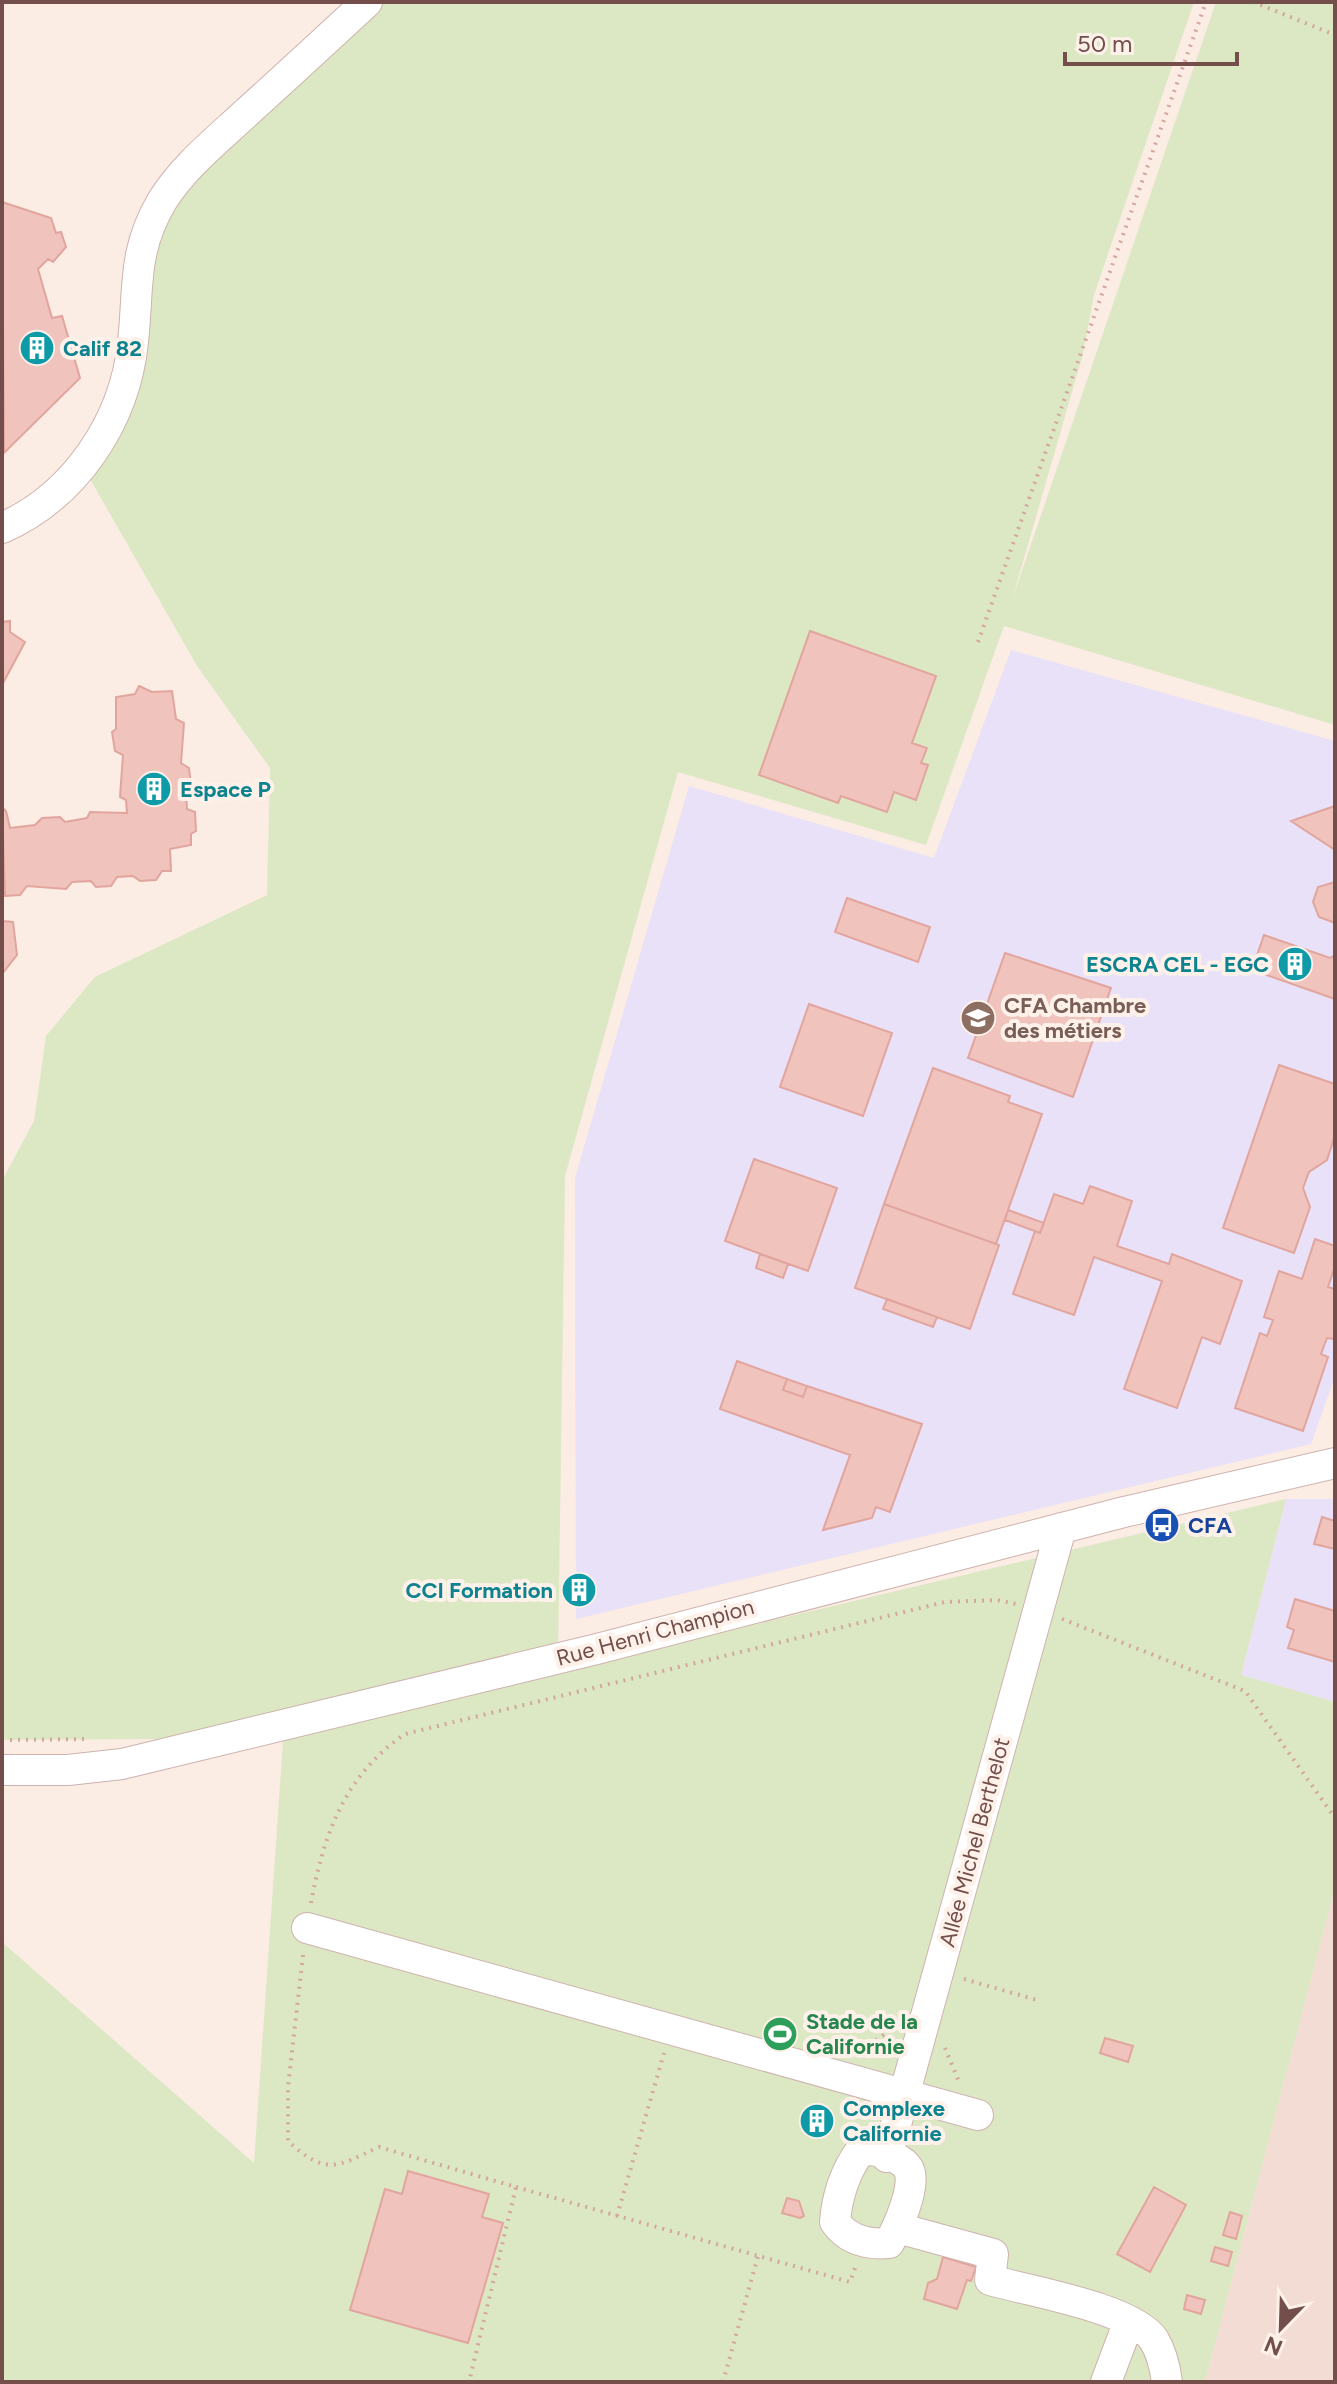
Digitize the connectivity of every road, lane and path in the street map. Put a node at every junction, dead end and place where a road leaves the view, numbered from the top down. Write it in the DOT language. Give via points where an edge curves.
graph roads {
  1 [pos="367,2"];
  2 [pos="1206,2"];
  3 [pos="1253,2"];
  4 [pos="1335,35"];
  5 [pos="2,528"];
  6 [pos="978,642"];
  7 [pos="1335,1463"];
  8 [pos="1304,1473"];
  9 [pos="1335,1473"];
  10 [pos="1061,1528"];
  11 [pos="1038,1610"];
  12 [pos="2,1770"];
  13 [pos="1335,1818"];
  14 [pos="307,1928"];
  15 [pos="938,1971"];
  16 [pos="1037,2000"];
  17 [pos="671,2030"];
  18 [pos="904,2095"];
  19 [pos="978,2115"];
  20 [pos="887,2156"];
  21 [pos="516,2187"];
  22 [pos="617,2216"];
  23 [pos="898,2228"];
  24 [pos="864,2241"];
  25 [pos="758,2256"];
  26 [pos="1129,2321"];
  27 [pos="469,2382"];
  28 [pos="723,2382"];
  29 [pos="1106,2382"];
  30 [pos="1167,2382"];
  1 -- 5 [label="street" via="205,151 163,199 140,249 131,357 110,422 65,484"];
  2 -- 6 [label="path"];
  3 -- 4 [label="path"];
  7 -- 8 [label="street, Rue Henri Champion"];
  8 -- 9 [label="street, Rue Henri Champion"];
  8 -- 10 [label="street, Rue Henri Champion"];
  10 -- 11 [label="street, Allée Michel Berthelot"];
  10 -- 12 [label="street, Rue Henri Champion" via="597,1649 122,1764"];
  11 -- 13 [label="path" via="1245,1691"];
  11 -- 14 [label="path" via="997,1600 945,1602 405,1734 377,1753 358,1775 331,1824"];
  11 -- 15 [label="street, Allée Michel Berthelot"];
  14 -- 17 [label="street"];
  14 -- 21 [label="path" via="288,2087 288,2141 311,2162 339,2166 379,2147"];
  15 -- 16 [label="path"];
  15 -- 18 [label="street, Allée Michel Berthelot"];
  17 -- 18 [label="street"];
  17 -- 22 [label="path"];
  18 -- 19 [label="street"];
  18 -- 20 [label="street, Allée Michel Berthelot"];
  20 -- 23 [label="street" via="908,2168 911,2180"];
  20 -- 24 [label="street" via="860,2151 836,2206 835,2222 843,2233"];
  21 -- 22 [label="path"];
  21 -- 27 [label="path"];
  22 -- 25 [label="path"];
  23 -- 24 [label="street" via="889,2243"];
  23 -- 26 [label="street" via="993,2254 990,2280"];
  24 -- 25 [label="path" via="850,2282"];
  25 -- 28 [label="path"];
  26 -- 29 [label="street"];
  26 -- 30 [label="street" via="1153,2338"];
}
